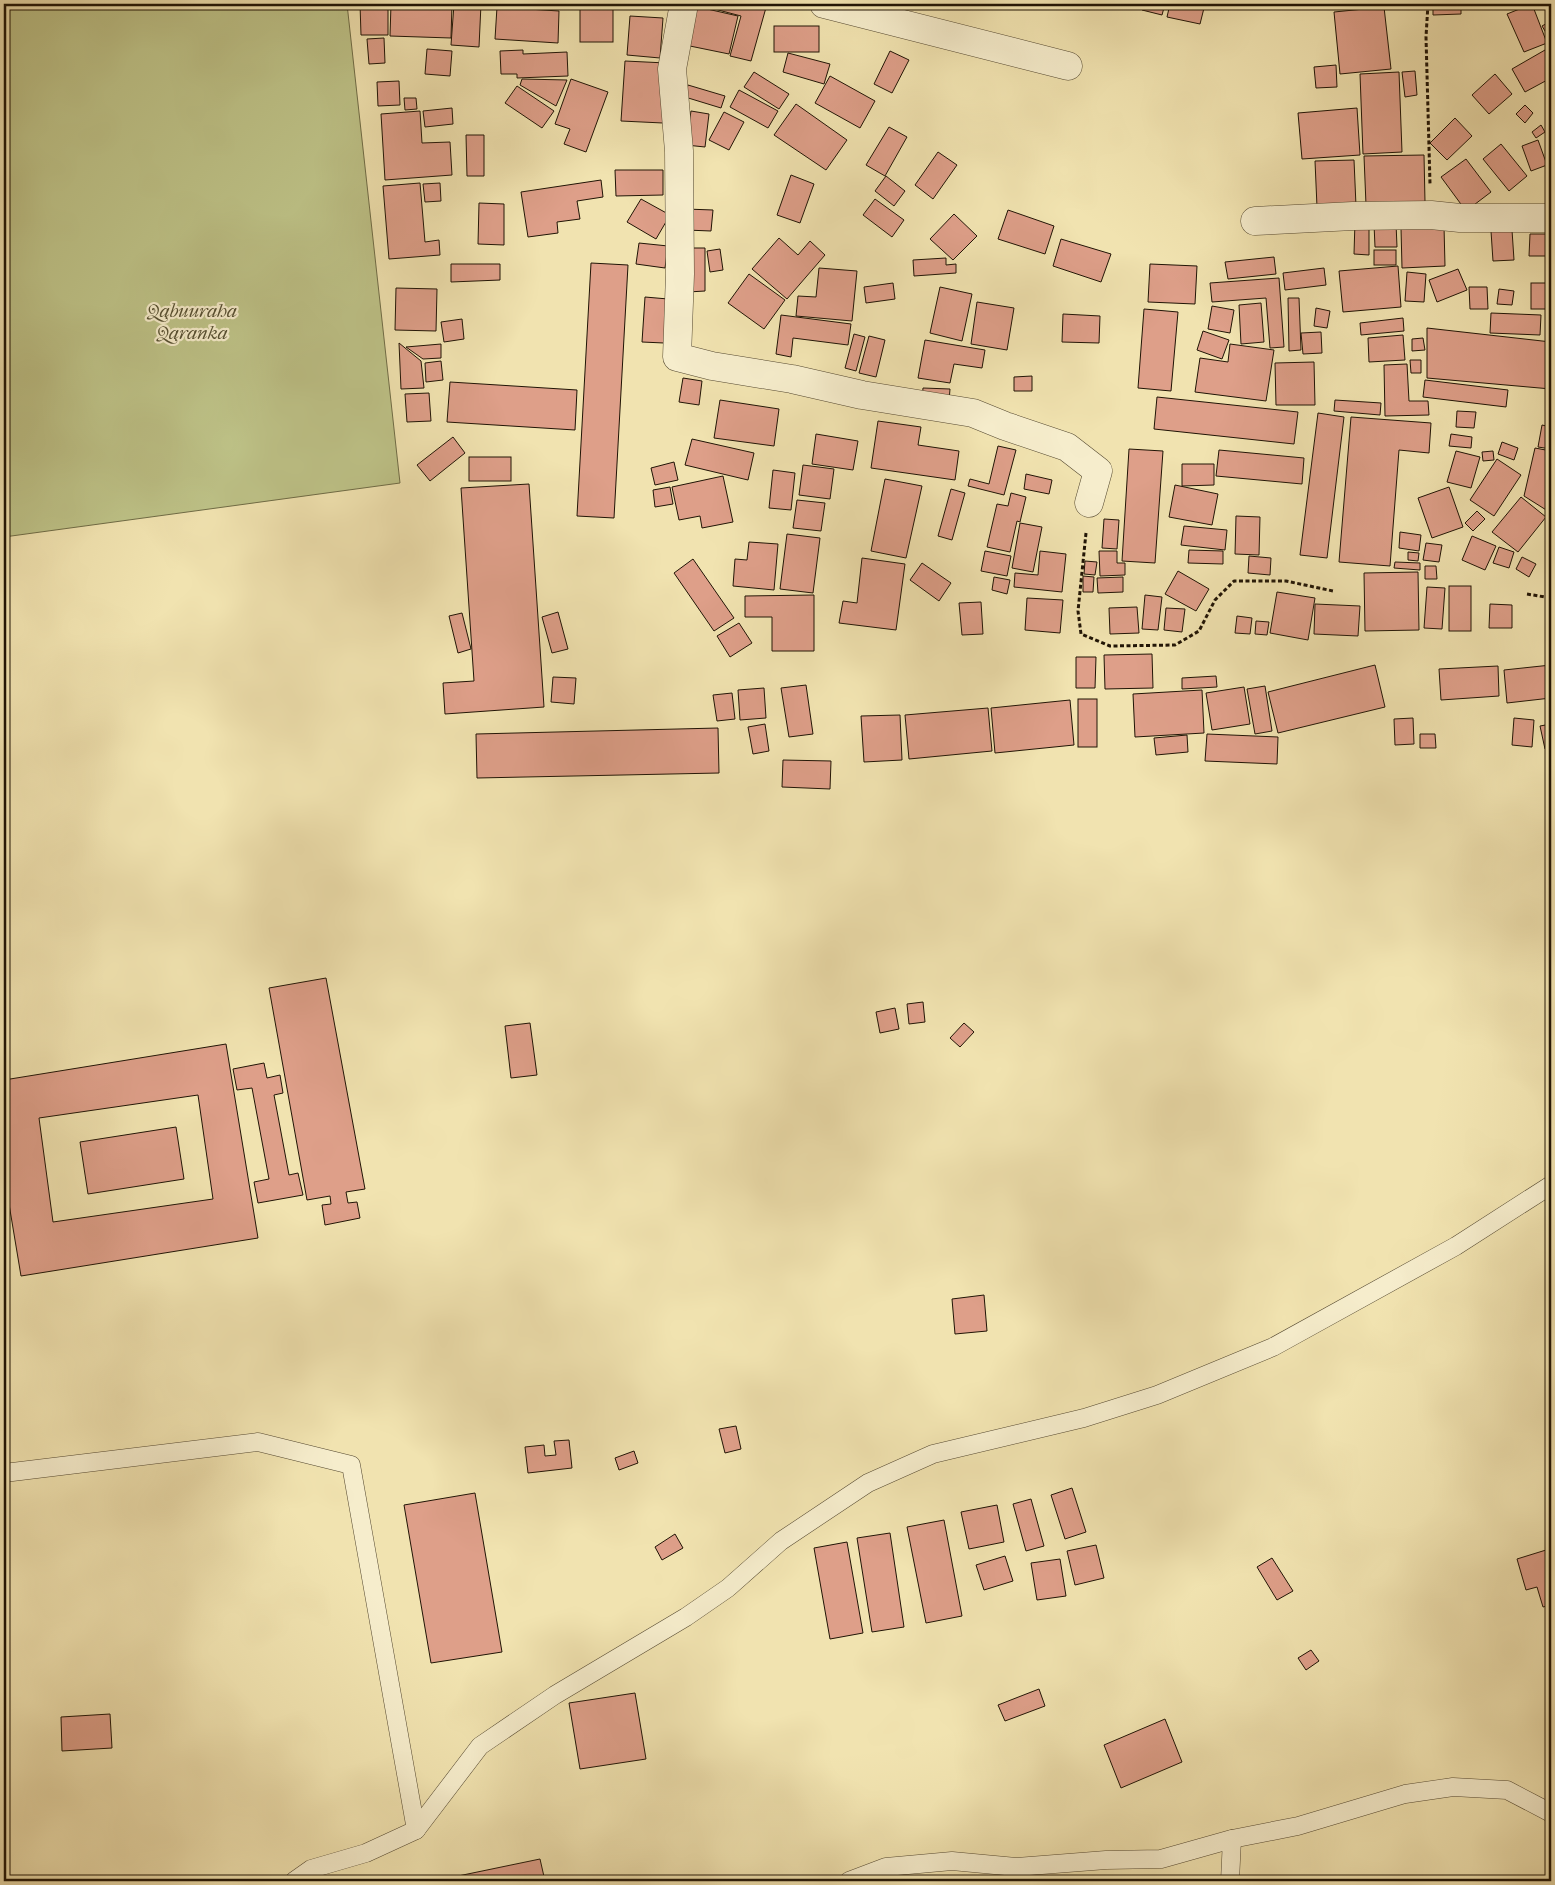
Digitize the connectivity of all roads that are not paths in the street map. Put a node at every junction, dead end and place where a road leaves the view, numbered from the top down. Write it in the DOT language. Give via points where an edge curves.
graph roads {
  1 [pos="684,4"];
  2 [pos="824,4"];
  3 [pos="1068,66"];
  4 [pos="1551,218"];
  5 [pos="1255,221"];
  6 [pos="1089,503"];
  7 [pos="1551,1185"];
  8 [pos="4,1473"];
  9 [pos="1551,1813"];
  10 [pos="416,1830"];
  11 [pos="1232,1839"];
  12 [pos="294,1881"];
  13 [pos="849,1881"];
  14 [pos="1230,1881"];
  1 -- 6 [label="street" via="672,69 679,151 678,357 862,395 973,413 1067,447 1098,471"];
  2 -- 3 [label="street"];
  4 -- 5 [label="street" via="1431,215"];
  7 -- 10 [label="lane" via="1456,1246 1273,1347 1157,1394 1084,1418 932,1454 868,1483 781,1541 722,1593 480,1746"];
  8 -- 10 [label="lane" via="258,1442 351,1465"];
  9 -- 11 [label="lane" via="1507,1790 1453,1787 1405,1794 1298,1826"];
  10 -- 12 [label="lane" via="366,1853 311,1869"];
  11 -- 13 [label="lane" via="1160,1859 1016,1867 952,1861 886,1867"];
  11 -- 14 [label="lane"];
}
